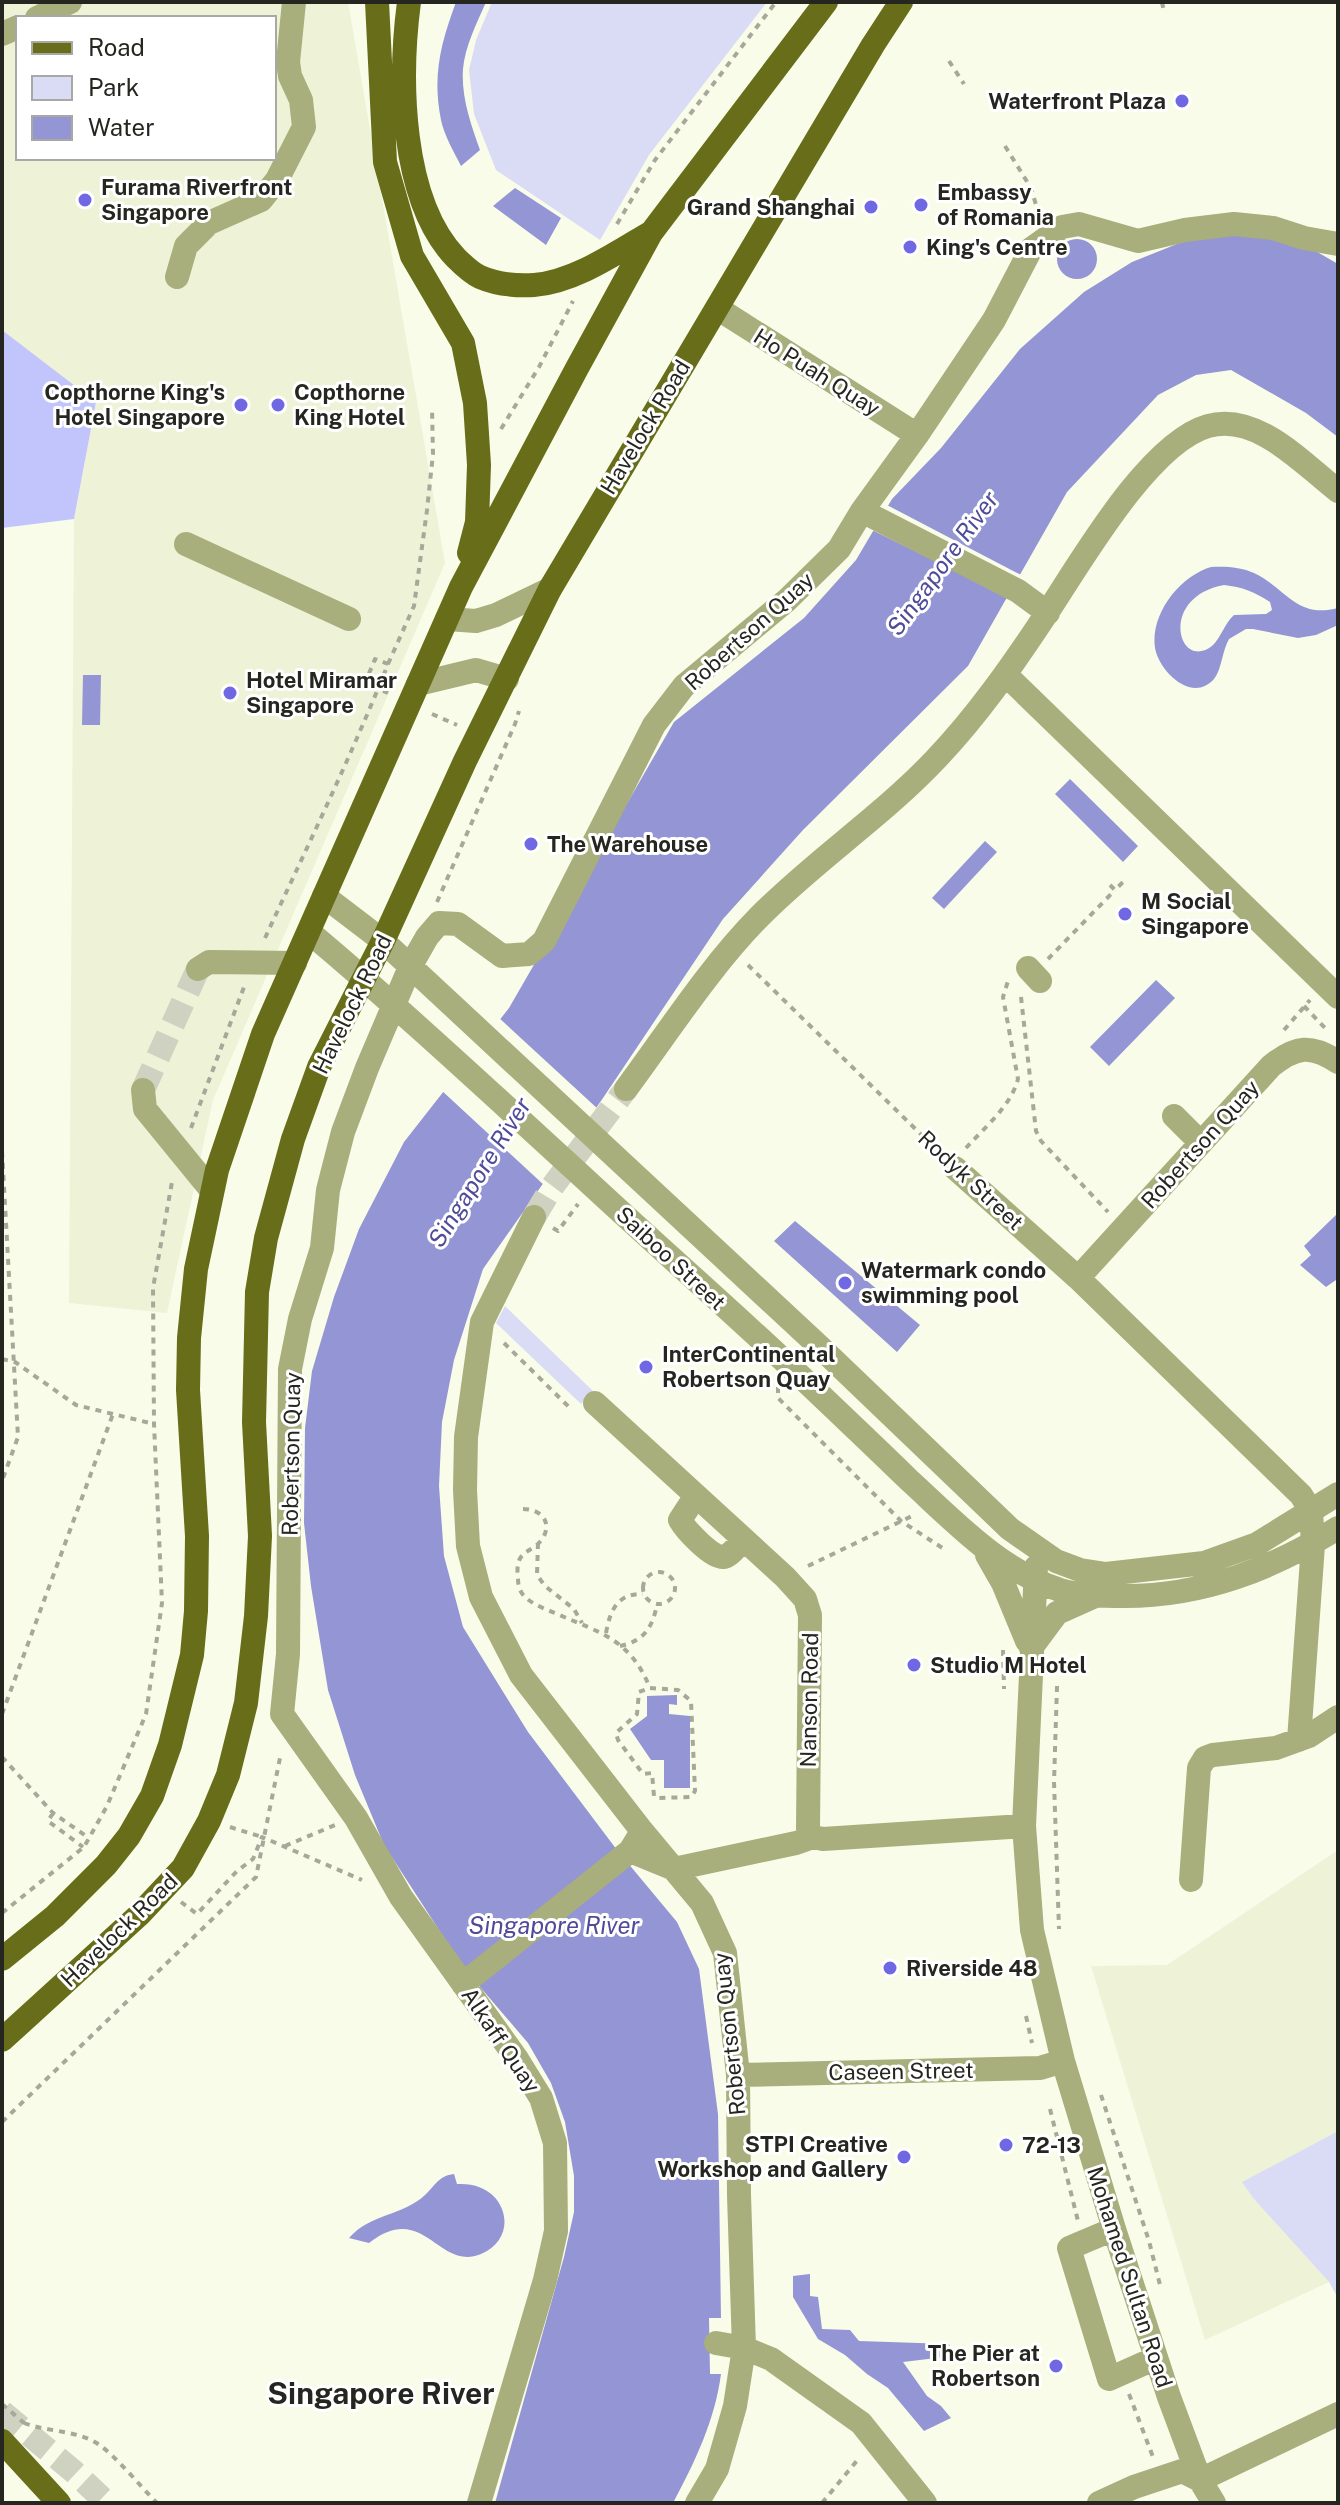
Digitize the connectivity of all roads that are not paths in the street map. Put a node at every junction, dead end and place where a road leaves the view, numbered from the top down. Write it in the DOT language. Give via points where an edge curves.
graph roads {
  1 [pos="70,2"];
  2 [pos="294,2"];
  3 [pos="377,2"];
  4 [pos="409,2"];
  5 [pos="826,2"];
  6 [pos="901,2"];
  7 [pos="41,16"];
  8 [pos="418,191"];
  9 [pos="395,203"];
  10 [pos="651,233"];
  11 [pos="1338,244"];
  12 [pos="177,277"];
  13 [pos="717,308"];
  14 [pos="917,435"];
  15 [pos="1338,491"];
  16 [pos="862,511"];
  17 [pos="186,544"];
  18 [pos="461,587"];
  19 [pos="550,589"];
  20 [pos="1048,613"];
  21 [pos="349,619"];
  22 [pos="447,619"];
  23 [pos="1006,675"];
  24 [pos="507,679"];
  25 [pos="418,684"];
  26 [pos="324,896"];
  27 [pos="309,932"];
  28 [pos="383,941"];
  29 [pos="295,963"];
  30 [pos="410,967"];
  31 [pos="198,969"];
  32 [pos="363,978"];
  33 [pos="1338,997"];
  34 [pos="393,1005"];
  35 [pos="1338,1062"];
  36 [pos="626,1089"];
  37 [pos="143,1090"];
  38 [pos="1174,1116"];
  39 [pos="1201,1143"];
  40 [pos="953,1166"];
  41 [pos="212,1191"];
  42 [pos="534,1217"];
  43 [pos="1078,1278"];
  44 [pos="595,1403"];
  45 [pos="1338,1494"];
  46 [pos="1311,1511"];
  47 [pos="1338,1528"];
  48 [pos="1313,1545"];
  49 [pos="982,1546"];
  50 [pos="1036,1549"];
  51 [pos="1035,1581"];
  52 [pos="1095,1596"];
  53 [pos="1031,1649"];
  54 [pos="282,1714"];
  55 [pos="1338,1717"];
  56 [pos="1299,1740"];
  57 [pos="1024,1826"];
  58 [pos="813,1837"];
  59 [pos="636,1841"];
  60 [pos="674,1869"];
  61 [pos="1191,1880"];
  62 [pos="2,1959"];
  63 [pos="463,1984"];
  64 [pos="2,2040"];
  65 [pos="1052,2064"];
  66 [pos="738,2075"];
  67 [pos="1114,2229"];
  68 [pos="716,2343"];
  69 [pos="744,2348"];
  70 [pos="1156,2358"];
  71 [pos="1338,2414"];
  72 [pos="2,2441"];
  73 [pos="1200,2480"];
  74 [pos="59,2503"];
  75 [pos="479,2503"];
  76 [pos="697,2503"];
  77 [pos="925,2503"];
  78 [pos="1099,2503"];
  79 [pos="1214,2503"];
  1 -- 7 [label="street"];
  2 -- 12 [label="street" via="288,62 304,127 261,200 209,223 186,246"];
  3 -- 9 [label="main road" via="385,162"];
  4 -- 8 [label="main road" via="405,67 411,164"];
  5 -- 10 [label="main road"];
  6 -- 13 [label="main road, Havelock Road"];
  8 -- 9 [label="main road"];
  8 -- 10 [label="main road" via="446,247 479,277 507,284 537,285 568,277"];
  9 -- 18 [label="main road" via="412,256 463,343 475,403 477,522"];
  10 -- 18 [label="main road"];
  11 -- 14 [label="street, Robertson Quay" via="1234,224 1138,241 1079,224 1062,227 1031,249 994,320"];
  13 -- 14 [label="street, Ho Puah Quay"];
  13 -- 19 [label="main road, Havelock Road"];
  14 -- 16 [label="street, Robertson Quay"];
  15 -- 20 [label="street" via="1266,435 1236,424 1208,426 1174,444 1112,513"];
  16 -- 20 [label="street" via="1018,591"];
  16 -- 30 [label="street, Robertson Quay" via="839,549 684,686 654,725 544,941 529,954 502,956 458,924 439,923"];
  17 -- 21 [label="street"];
  18 -- 22 [label="main road"];
  19 -- 22 [label="street" via="476,621"];
  19 -- 24 [label="main road, Havelock Road"];
  20 -- 23 [label="street"];
  22 -- 25 [label="main road"];
  23 -- 33 [label="street"];
  23 -- 36 [label="street" via="936,760 761,915 737,955"];
  24 -- 25 [label="street" via="476,670"];
  24 -- 28 [label="main road, Havelock Road"];
  25 -- 26 [label="main road"];
  26 -- 27 [label="main road"];
  26 -- 28 [label="street, Saiboo Street"];
  27 -- 29 [label="main road"];
  27 -- 32 [label="street, Saiboo Street"];
  28 -- 30 [label="street, Saiboo Street"];
  28 -- 32 [label="main road, Havelock Road"];
  29 -- 31 [label="street" via="209,962"];
  29 -- 41 [label="main road" via="263,1034"];
  30 -- 34 [label="street, Robertson Quay"];
  30 -- 50 [label="street, Saiboo Street"];
  32 -- 34 [label="street, Saiboo Street"];
  32 -- 64 [label="main road, Havelock Road" via="314,1082 266,1238 254,1356 260,1536 256,1616 246,1703 228,1775 183,1868"];
  34 -- 49 [label="street, Saiboo Street"];
  34 -- 54 [label="street, Robertson Quay" via="343,1132 328,1190 322,1248 290,1369 289,1624"];
  35 -- 39 [label="street, Robertson Quay" via="1322,1052 1287,1053"];
  37 -- 41 [label="street" via="145,1109"];
  38 -- 39 [label="street"];
  39 -- 43 [label="street, Robertson Quay"];
  40 -- 43 [label="street, Rodyk Street"];
  41 -- 62 [label="main road" via="189,1338 196,1611 183,1700 152,1796 129,1836 55,1916"];
  42 -- 59 [label="street" via="482,1322 466,1437 468,1546 481,1597 521,1675"];
  43 -- 46 [label="street, Rodyk Street" via="1285,1478"];
  44 -- 58 [label="street, Nanson Road" via="695,1497 680,1520 712,1555 728,1555 743,1540 805,1599 810,1615 808,1829"];
  45 -- 46 [label="street, Saiboo Street"];
  46 -- 48 [label="street"];
  46 -- 50 [label="street, Saiboo Street" via="1257,1544 1204,1563 1106,1574 1080,1570"];
  47 -- 48 [label="street"];
  48 -- 52 [label="street" via="1204,1589"];
  48 -- 56 [label="street"];
  49 -- 51 [label="street, Saiboo Street"];
  49 -- 53 [label="street"];
  50 -- 51 [label="street, Mohamed Sultan Road"];
  51 -- 52 [label="street, Saiboo Street"];
  51 -- 53 [label="street, Mohamed Sultan Road"];
  52 -- 53 [label="street" via="1057,1613"];
  53 -- 57 [label="street, Mohamed Sultan Road"];
  54 -- 63 [label="street, Alkaff Quay"];
  55 -- 56 [label="street"];
  56 -- 61 [label="street" via="1213,1755 1201,1763"];
  57 -- 58 [label="street"];
  57 -- 65 [label="street, Mohamed Sultan Road" via="1032,1930"];
  58 -- 60 [label="street"];
  59 -- 60 [label="street"];
  59 -- 63 [label="street"];
  60 -- 66 [label="street, Robertson Quay" via="702,1903 725,1953"];
  63 -- 75 [label="street, Alkaff Quay" via="541,2098 555,2143 556,2231"];
  65 -- 66 [label="street, Caseen Street"];
  65 -- 67 [label="street, Mohamed Sultan Road"];
  66 -- 69 [label="street, Robertson Quay"];
  67 -- 70 [label="street, Mohamed Sultan Road"];
  67 -- 70 [label="street" via="1069,2248 1109,2379"];
  68 -- 69 [label="street"];
  69 -- 76 [label="street, Robertson Quay" via="717,2469"];
  69 -- 77 [label="street" via="771,2359 861,2423"];
  70 -- 73 [label="street, Mohamed Sultan Road"];
  71 -- 73 [label="street"];
  72 -- 74 [label="main road"];
  73 -- 78 [label="street" via="1182,2471"];
  73 -- 79 [label="street, Mohamed Sultan Road"];
}
